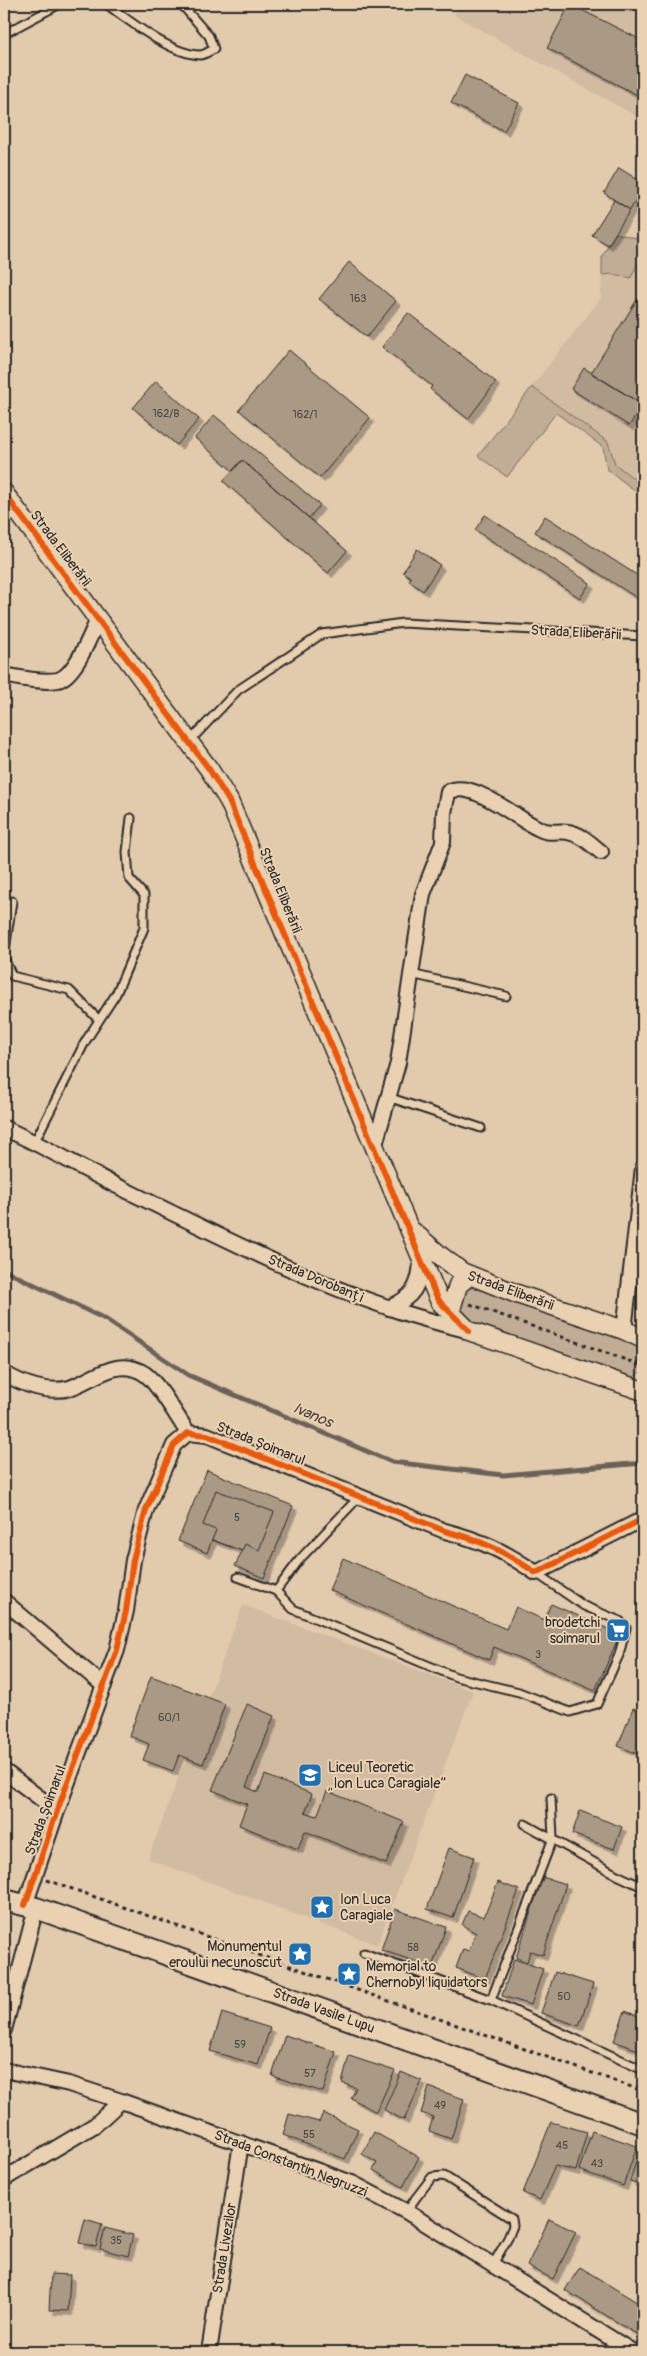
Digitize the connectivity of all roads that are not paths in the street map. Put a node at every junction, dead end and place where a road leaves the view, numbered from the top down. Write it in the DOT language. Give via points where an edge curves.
graph roads {
  1 [pos="60,4"];
  2 [pos="106,4"];
  3 [pos="181,4"];
  4 [pos="4,34"];
  5 [pos="4,492"];
  6 [pos="98,619"];
  7 [pos="643,636"];
  8 [pos="4,674"];
  9 [pos="189,742"];
  10 [pos="132,818"];
  11 [pos="601,852"];
  12 [pos="12,900"];
  13 [pos="410,974"];
  14 [pos="506,996"];
  15 [pos="99,1020"];
  16 [pos="388,1097"];
  17 [pos="4,1128"];
  18 [pos="481,1128"];
  19 [pos="35,1142"];
  20 [pos="374,1148"];
  21 [pos="643,1168"];
  22 [pos="409,1228"];
  23 [pos="421,1260"];
  24 [pos="470,1275"];
  25 [pos="456,1307"];
  26 [pos="389,1308"];
  27 [pos="624,1330"];
  28 [pos="469,1331"];
  29 [pos="643,1340"];
  30 [pos="4,1373"];
  31 [pos="640,1386"];
  32 [pos="188,1432"];
  33 [pos="359,1497"];
  34 [pos="643,1519"];
  35 [pos="536,1573"];
  36 [pos="238,1577"];
  37 [pos="276,1591"];
  38 [pos="4,1601"];
  39 [pos="104,1686"];
  40 [pos="4,1771"];
  41 [pos="551,1798"];
  42 [pos="57,1811"];
  43 [pos="526,1824"];
  44 [pos="553,1838"];
  45 [pos="643,1887"];
  46 [pos="4,1900"];
  47 [pos="30,1906"];
  48 [pos="364,1953"];
  49 [pos="491,2000"];
  50 [pos="4,2030"];
  51 [pos="4,2070"];
  52 [pos="643,2070"];
  53 [pos="122,2101"];
  54 [pos="643,2124"];
  55 [pos="241,2143"];
  56 [pos="4,2179"];
  57 [pos="407,2212"];
  58 [pos="492,2266"];
  59 [pos="209,2352"];
  60 [pos="633,2352"];
  1 -- 4 [label="lane"];
  2 -- 3 [label="lane" via="181,52 202,55 214,48 209,36"];
  5 -- 6 [label="street, Strada Eliberării"];
  6 -- 8 [label="street" via="73,668 59,680"];
  6 -- 9 [label="street, Strada Eliberării"];
  7 -- 9 [label="lane, Strada Eliberării" via="403,623 322,634 238,690"];
  9 -- 20 [label="street, Strada Eliberării" via="229,801"];
  10 -- 15 [label="lane" via="127,852 129,878 144,895 144,928 116,994"];
  11 -- 13 [label="street" via="578,835 540,829 488,798 465,790 448,792 443,842 424,894"];
  12 -- 15 [label="lane" via="4,958 12,976 69,990"];
  13 -- 14 [label="lane"];
  13 -- 16 [label="street" via="398,1063"];
  15 -- 19 [label="lane"];
  16 -- 18 [label="lane"];
  16 -- 20 [label="street"];
  17 -- 19 [label="street, Strada Dorobanți"];
  19 -- 26 [label="street, Strada Dorobanți" via="218,1234"];
  20 -- 22 [label="street, Strada Eliberării"];
  21 -- 27 [label="street"];
  22 -- 23 [label="street, Strada Eliberării"];
  22 -- 24 [label="street, Strada Eliberării" via="442,1258"];
  23 -- 25 [label="street, Strada Eliberării" via="440,1302"];
  23 -- 26 [label="street" via="415,1289 404,1301"];
  24 -- 25 [label="street" via="458,1285 453,1297"];
  24 -- 27 [label="street, Strada Eliberării"];
  25 -- 28 [label="street, Strada Eliberării"];
  26 -- 28 [label="street, Strada Dorobanți"];
  27 -- 29 [label="street, Strada Eliberării"];
  28 -- 31 [label="street, Strada Dorobanți"];
  30 -- 32 [label="street" via="43,1389 68,1388 114,1368 130,1368 153,1381"];
  32 -- 33 [label="street, Strada Șoimarul" via="207,1435"];
  32 -- 39 [label="street, Strada Șoimarul" via="174,1445 146,1510 133,1560 117,1650"];
  33 -- 35 [label="street, Strada Șoimarul" via="506,1552"];
  33 -- 37 [label="lane" via="300,1559"];
  34 -- 35 [label="street"];
  35 -- 37 [label="lane" via="584,1606 620,1621 626,1628 619,1655 598,1704 587,1709 570,1712 519,1692 456,1677 293,1609"];
  36 -- 37 [label="lane"];
  38 -- 39 [label="street"];
  39 -- 42 [label="street, Strada Șoimarul"];
  40 -- 42 [label="street"];
  41 -- 44 [label="lane"];
  42 -- 47 [label="street, Strada Șoimarul" via="34,1876"];
  43 -- 44 [label="lane"];
  44 -- 45 [label="lane" via="617,1876"];
  44 -- 49 [label="lane"];
  46 -- 47 [label="main road, Strada Vasile Lupu"];
  47 -- 50 [label="street, Strada Șoimarul"];
  47 -- 54 [label="main road, Strada Vasile Lupu"];
  48 -- 49 [label="lane"];
  49 -- 52 [label="lane"];
  51 -- 53 [label="street, Strada Constantin Negruzzi" via="69,2084"];
  53 -- 55 [label="street, Strada Constantin Negruzzi"];
  53 -- 56 [label="street" via="95,2125"];
  55 -- 57 [label="street, Strada Constantin Negruzzi" via="352,2183"];
  55 -- 59 [label="street, Strada Livezilor"];
  57 -- 58 [label="street, Strada Constantin Negruzzi"];
  57 -- 58 [label="lane" via="432,2177 444,2176 502,2210 512,2219 513,2226"];
  58 -- 60 [label="street, Strada Constantin Negruzzi"];
}
